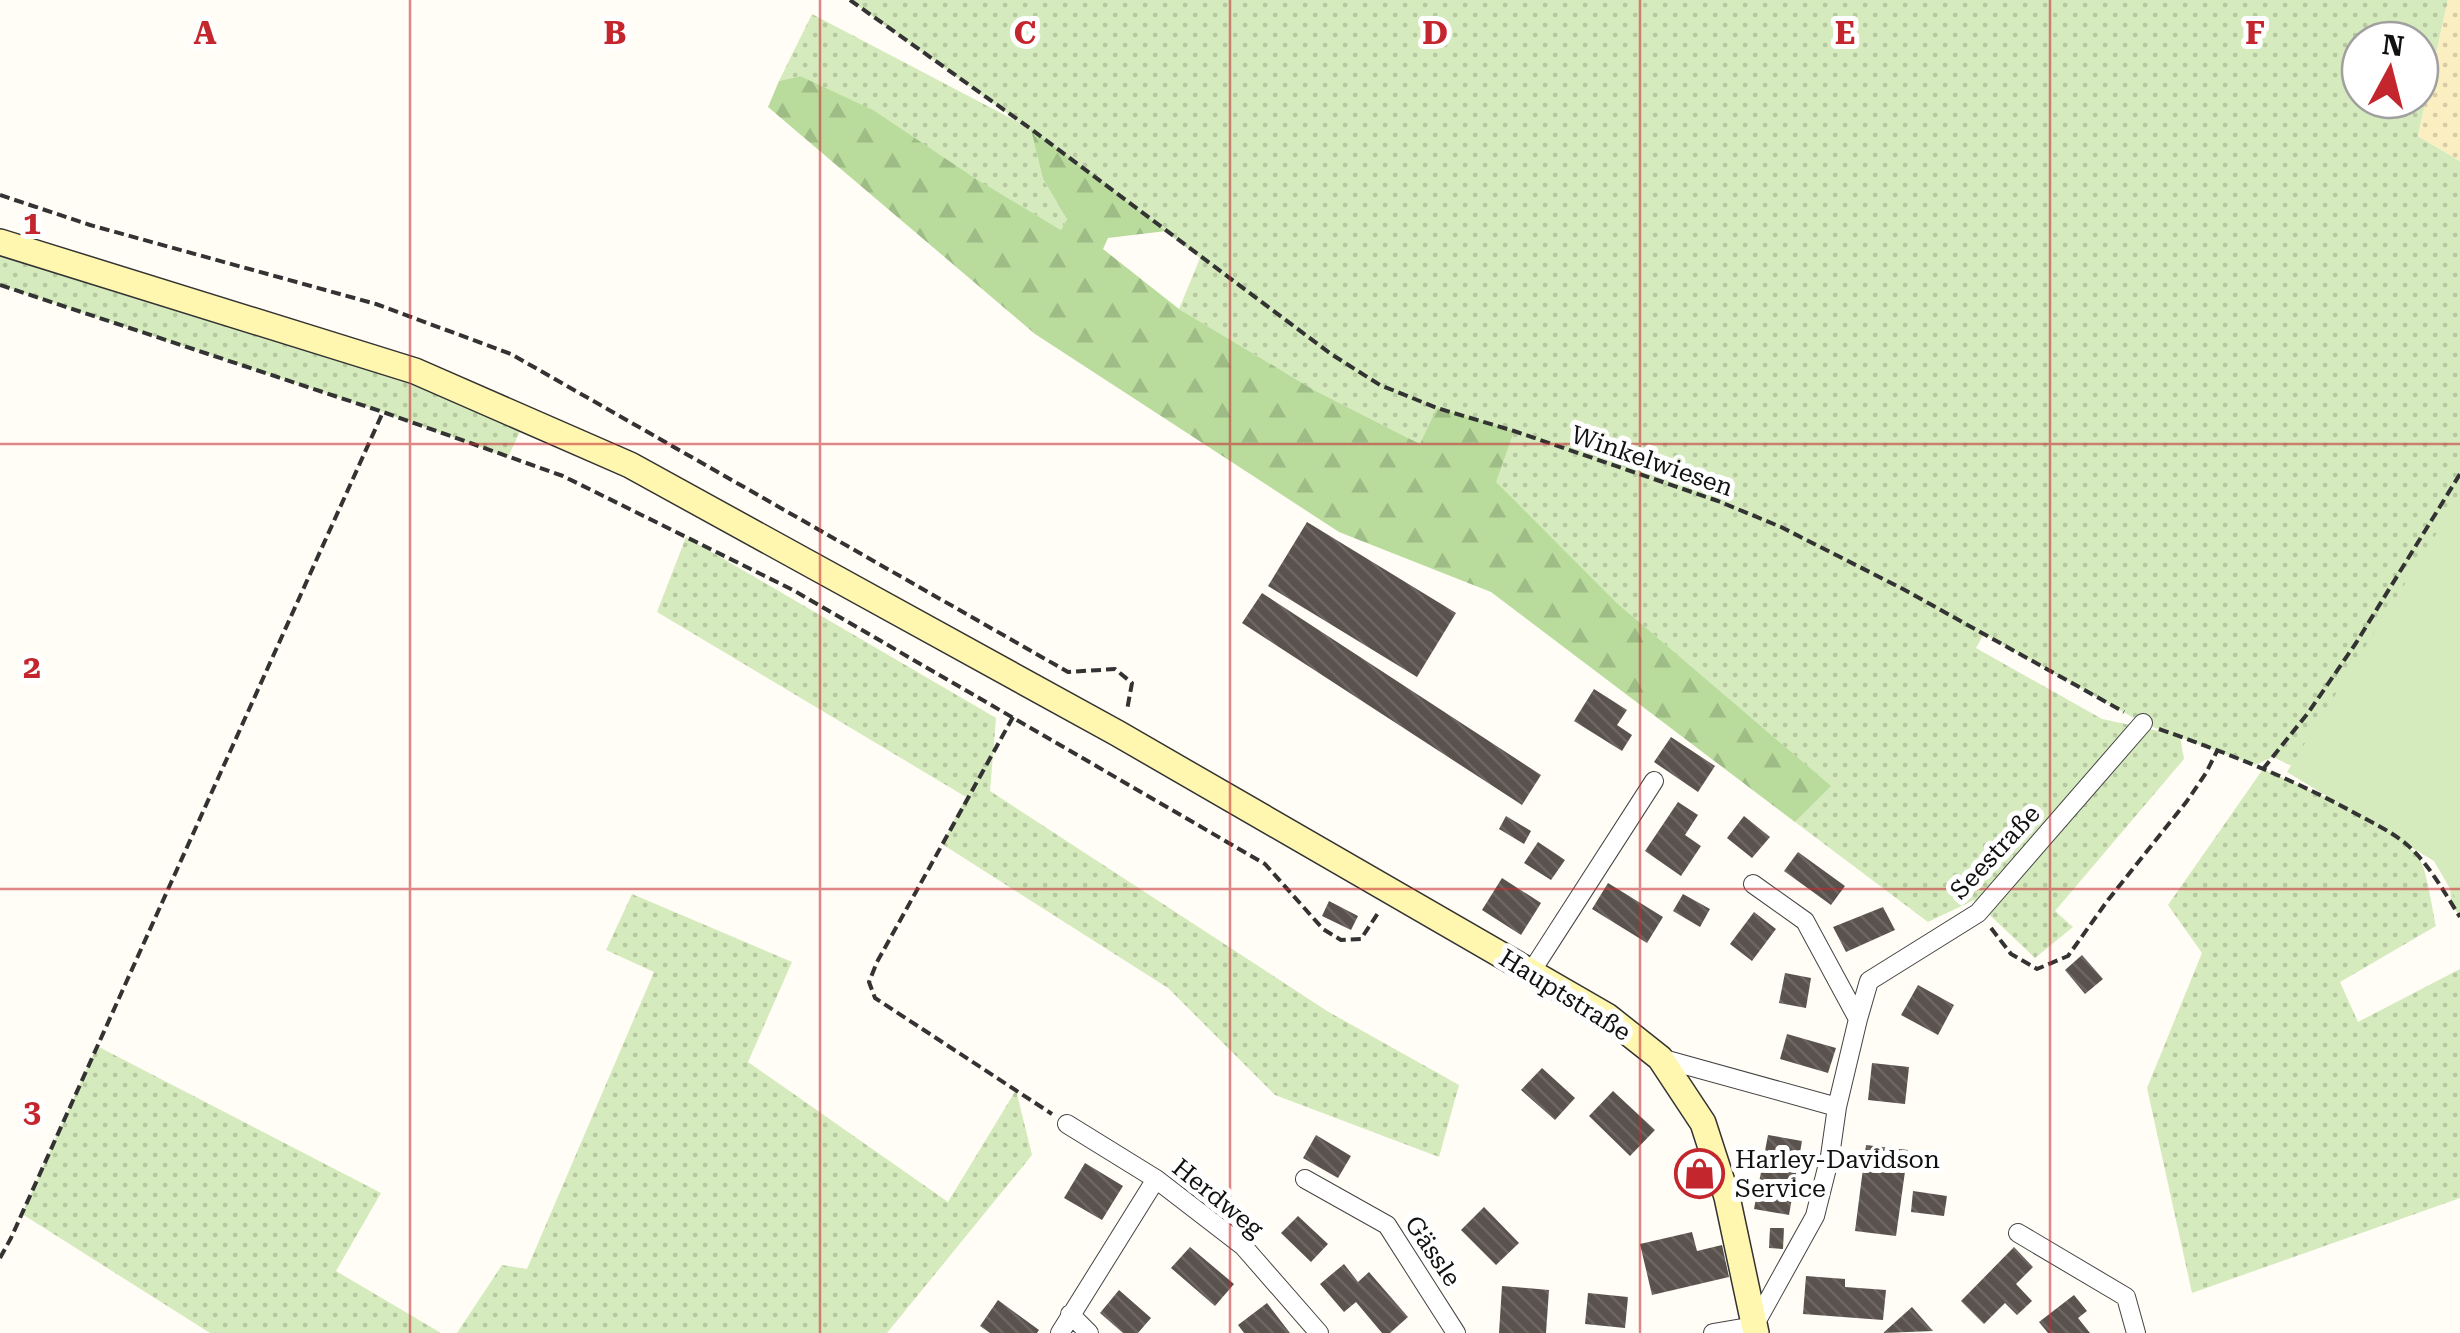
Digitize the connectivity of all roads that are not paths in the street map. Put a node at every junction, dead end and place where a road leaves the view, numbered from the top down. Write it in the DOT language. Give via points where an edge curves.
graph roads {
  1 [pos="0,242"];
  2 [pos="2143,723"];
  3 [pos="1654,781"];
  4 [pos="1753,884"];
  5 [pos="1531,972"];
  6 [pos="1858,1019"];
  7 [pos="1660,1058"];
  8 [pos="1836,1107"];
  9 [pos="1067,1124"];
  10 [pos="1156,1179"];
  11 [pos="1305,1179"];
  12 [pos="2018,1234"];
  13 [pos="1070,1314"];
  14 [pos="1755,1329"];
  15 [pos="1060,1333"];
  16 [pos="1089,1333"];
  17 [pos="1320,1333"];
  18 [pos="1456,1333"];
  19 [pos="1713,1333"];
  20 [pos="2136,1333"];
  1 -- 5 [label="main road, Hauptstraße" via="415,371 630,465 1117,733"];
  2 -- 6 [label="street, Seestraße" via="1978,913 1869,981"];
  3 -- 5 [label="street"];
  4 -- 6 [label="street" via="1805,922"];
  5 -- 7 [label="main road, Hauptstraße" via="1608,1016"];
  6 -- 8 [label="street, Seestraße"];
  7 -- 8 [label="street"];
  7 -- 14 [label="main road, Hauptstraße" via="1703,1123 1727,1196"];
  8 -- 14 [label="street, Seestraße" via="1815,1216"];
  9 -- 10 [label="street, Herdweg"];
  10 -- 13 [label="street"];
  10 -- 17 [label="street, Herdweg" via="1243,1246"];
  11 -- 18 [label="street, Gässle" via="1387,1225"];
  12 -- 20 [label="street" via="2126,1297"];
  13 -- 15 [label="street"];
  13 -- 16 [label="street"];
  14 -- 19 [label="street"];
}
